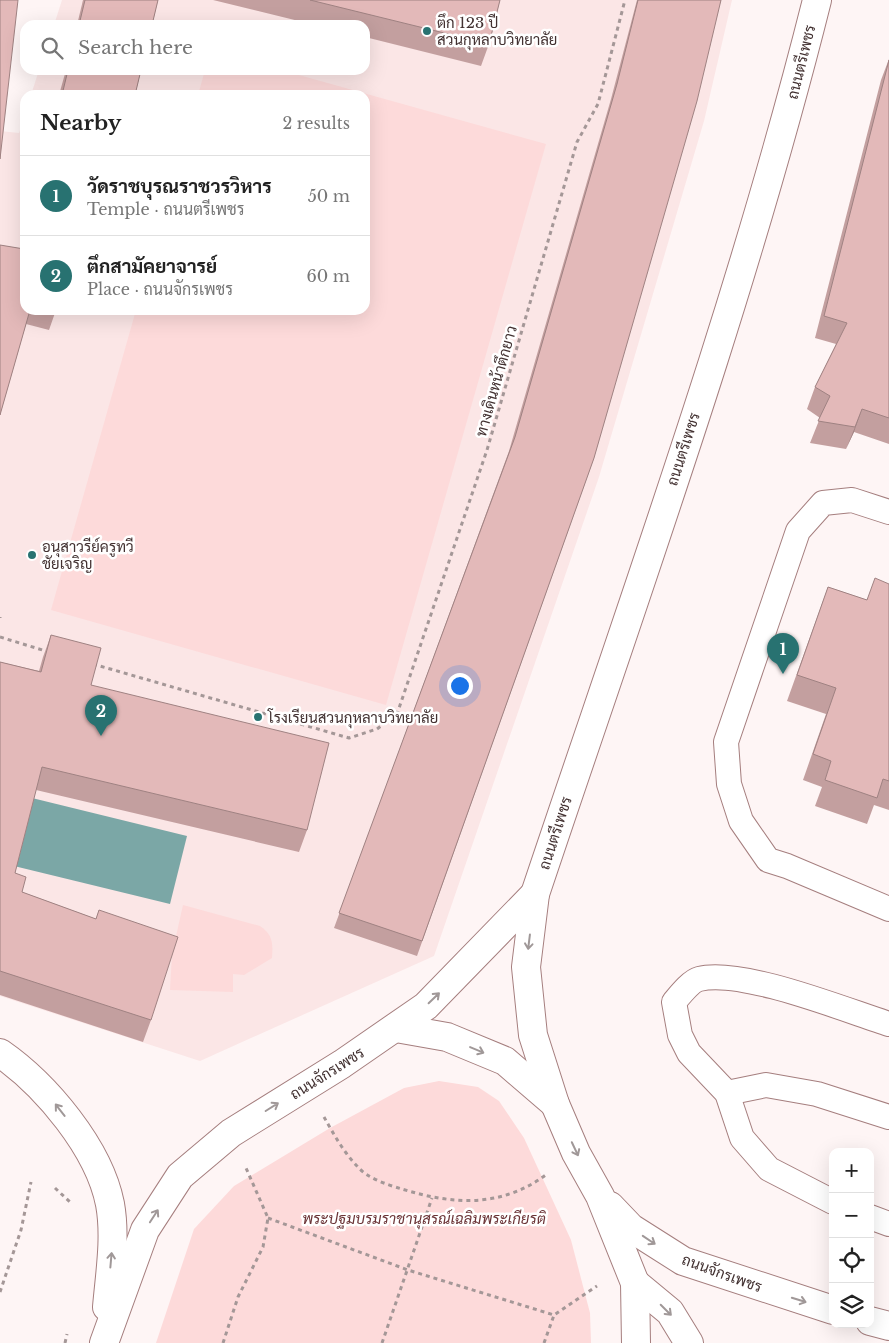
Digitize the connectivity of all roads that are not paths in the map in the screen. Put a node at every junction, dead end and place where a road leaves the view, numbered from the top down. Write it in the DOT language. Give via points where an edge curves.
graph roads {
  1 [pos="817,0"];
  2 [pos="889,512"];
  3 [pos="535,894"];
  4 [pos="889,908"];
  5 [pos="889,1024"];
  6 [pos="396,1028"];
  7 [pos="0,1053"];
  8 [pos="727,1093"];
  9 [pos="555,1104"];
  10 [pos="889,1117"];
  11 [pos="600,1196"];
  12 [pos="829,1200"];
  13 [pos="874,1218"];
  14 [pos="889,1224"];
  15 [pos="632,1274"];
  16 [pos="829,1309"];
  17 [pos="874,1322"];
  18 [pos="889,1326"];
  19 [pos="104,1343"];
  20 [pos="636,1343"];
  21 [pos="689,1343"];
  1 -- 3 [label="main road, ถนนตรีเพชร" via="791,105 732,301"];
  2 -- 4 [label="lane" via="852,500 823,502 798,531 726,742 729,784 741,821 768,860"];
  6 -- 3 [label="main road, ถนนตรีเพชร, one-way" via="457,977"];
  3 -- 9 [label="main road, ถนนตรีเพชร, one-way" via="526,967 532,1035"];
  5 -- 8 [label="lane" via="769,986 725,976 697,979 674,1002 680,1035 689,1052"];
  6 -- 9 [label="main road, ถนนจักรเพชร, one-way" via="447,1037 505,1062"];
  19 -- 6 [label="main road, ถนนจักรเพชร, one-way" via="145,1230 180,1176 231,1133"];
  19 -- 7 [label="main road, ถนนจักรเพชร, one-way" via="112,1240 110,1204 95,1162 57,1106"];
  8 -- 10 [label="lane" via="766,1085 817,1094"];
  8 -- 12 [label="lane" via="742,1138 769,1169"];
  9 -- 11 [label="main road, ถนนจักรเพชร, one-way" via="576,1153"];
  11 -- 15 [label="main road, ถนนจักรเพชร"];
  11 -- 16 [label="main road, ถนนจักรเพชร, one-way" via="631,1228 683,1261"];
  13 -- 14 [label="lane"];
  15 -- 20 [label="main road"];
  15 -- 21 [label="main road, one-way" via="670,1312"];
  17 -- 18 [label="main road"];
}
